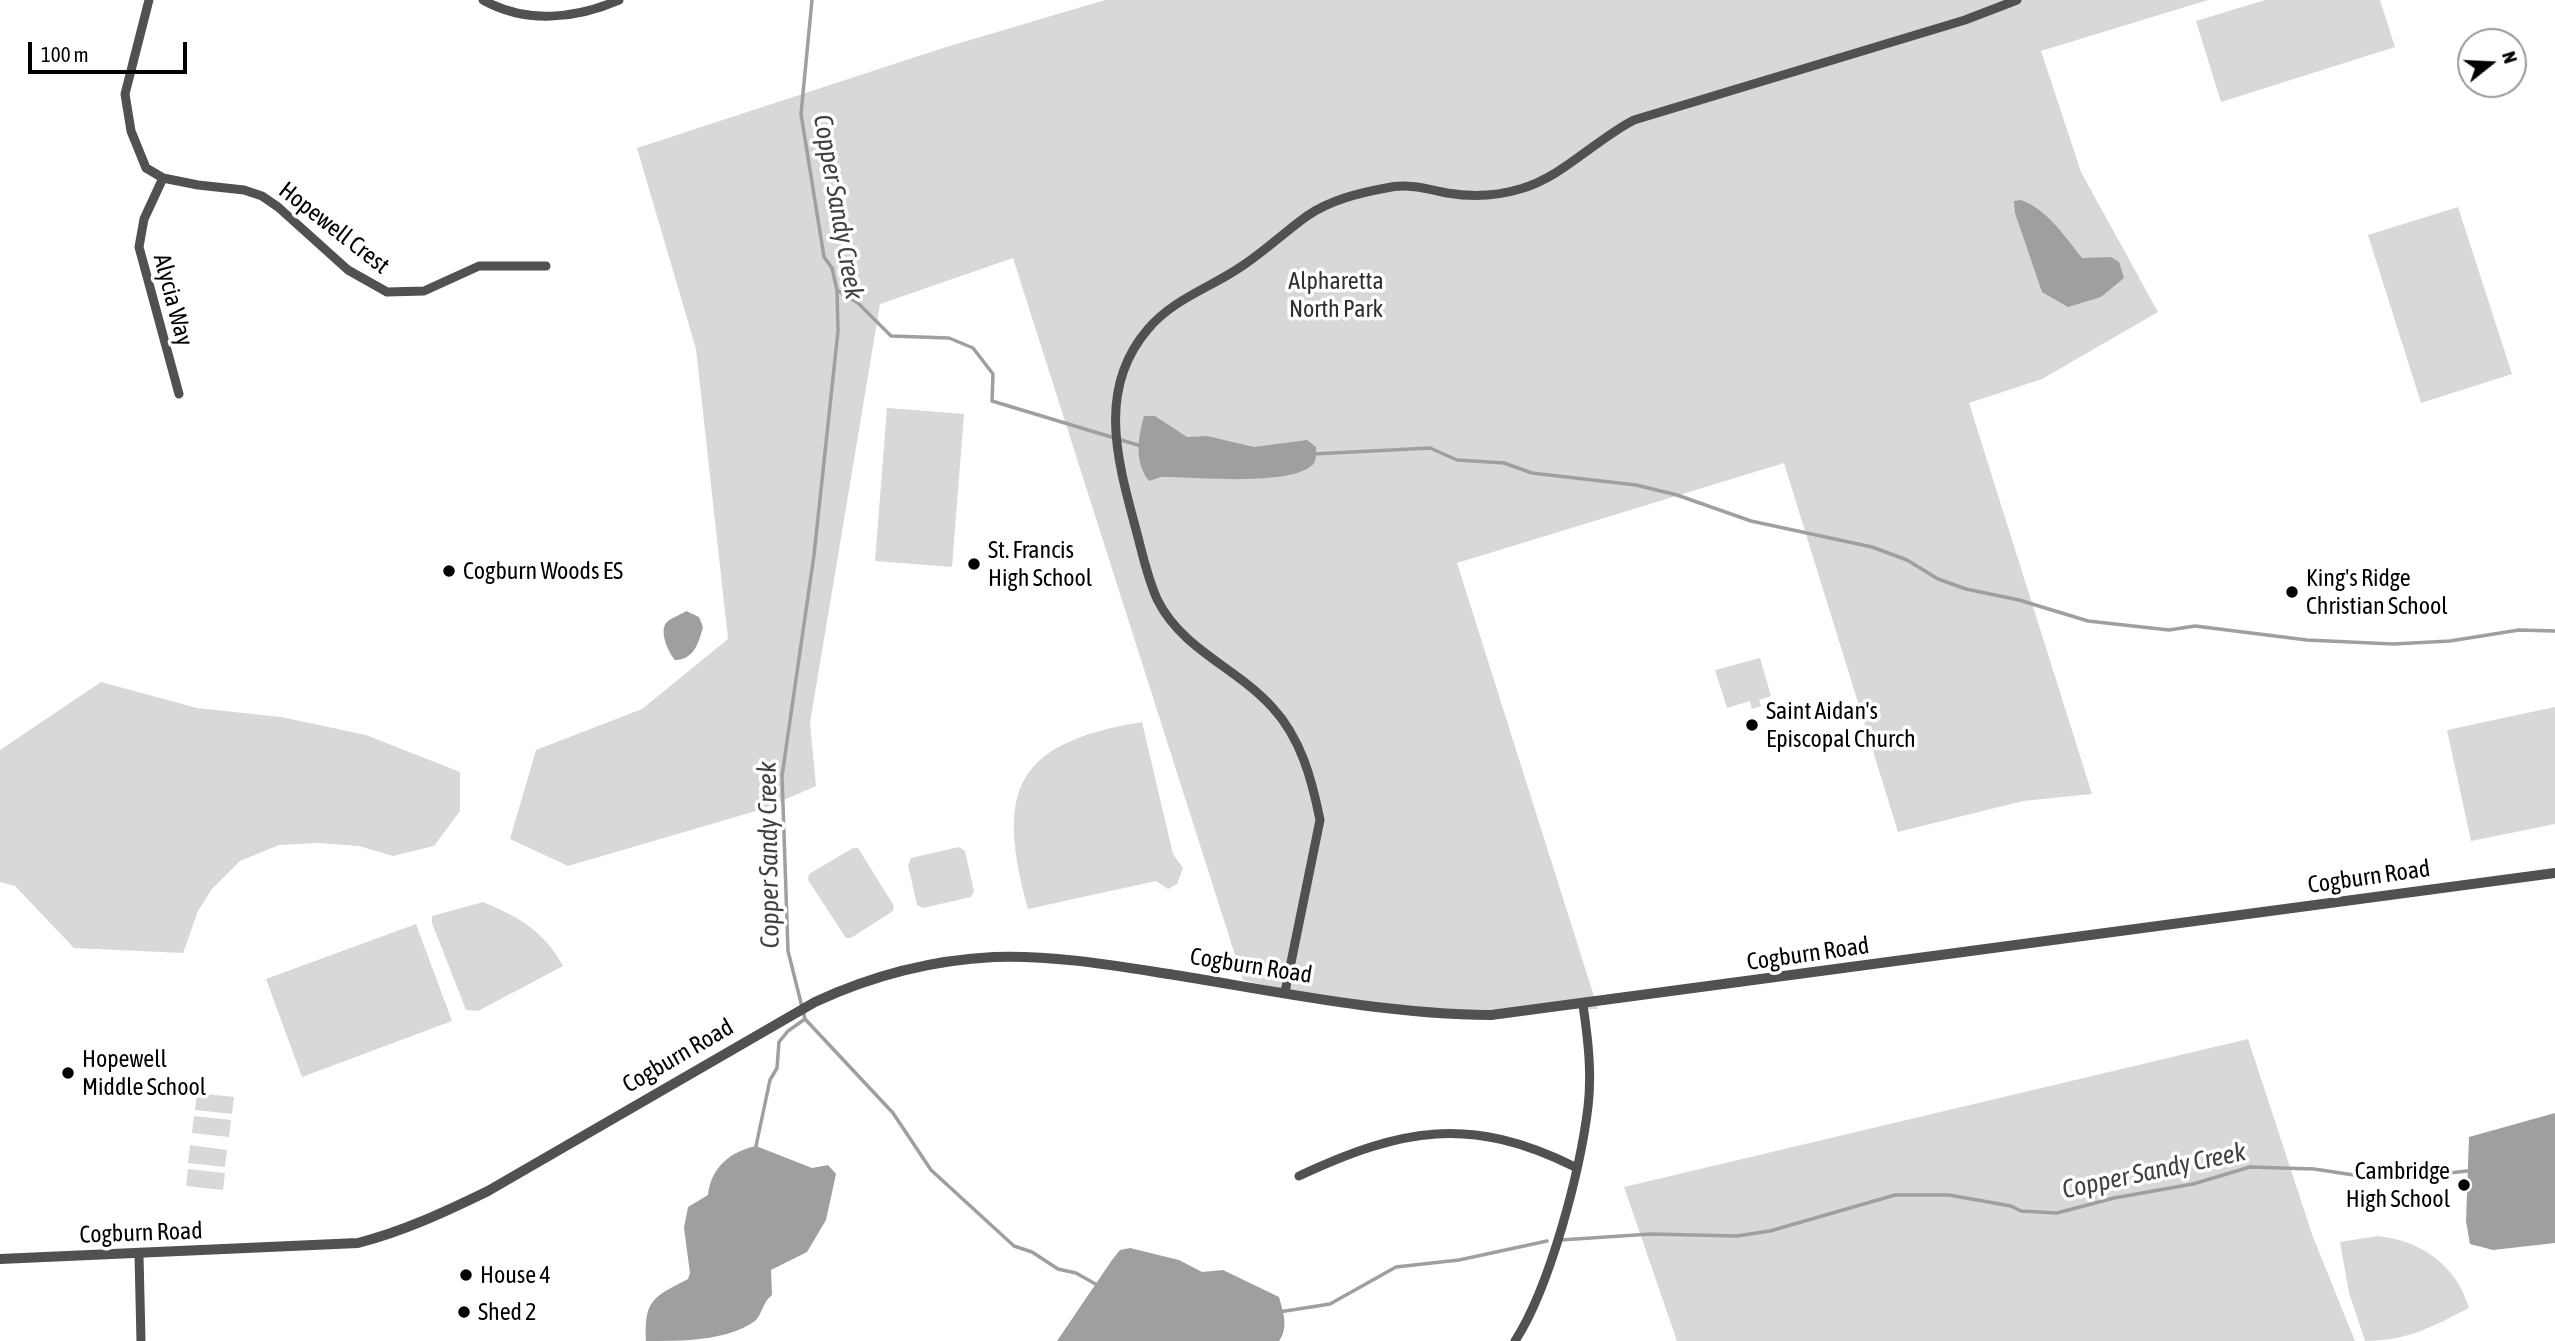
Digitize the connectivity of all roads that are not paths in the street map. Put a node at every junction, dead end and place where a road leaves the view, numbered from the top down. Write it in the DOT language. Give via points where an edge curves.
graph roads {
  1 [pos="149,0"];
  2 [pos="483,0"];
  3 [pos="619,0"];
  4 [pos="2017,0"];
  5 [pos="163,177"];
  6 [pos="546,266"];
  7 [pos="179,394"];
  8 [pos="2555,873"];
  9 [pos="1285,992"];
  10 [pos="1583,1005"];
  11 [pos="1575,1167"];
  12 [pos="1299,1176"];
  13 [pos="139,1255"];
  14 [pos="0,1259"];
  15 [pos="141,1341"];
  16 [pos="1515,1341"];
  1 -- 5 [label="street, Hopewell Crest" via="125,94 137,150 146,168"];
  2 -- 3 [label="street" via="536,16 584,12"];
  4 -- 9 [label="street" via="1634,120 1599,139 1556,173 1524,188 1480,195 1390,187 1336,201 1308,215 1240,268 1178,303 1137,342 1123,369 1113,427 1153,589 1185,637 1281,718 1303,757 1316,802 1320,820"];
  5 -- 6 [label="street, Hopewell Crest" via="262,196 348,270 387,292 424,291 479,267"];
  5 -- 7 [label="street, Alycia Way" via="144,219 139,247"];
  8 -- 10 [label="street, Cogburn Road"];
  9 -- 10 [label="street, Cogburn Road" via="1454,1015"];
  9 -- 13 [label="street, Cogburn Road" via="1057,959 993,957 929,965 860,983 815,1002 488,1191 413,1226 358,1243"];
  10 -- 11 [label="street" via="1589,1051 1588,1106"];
  11 -- 12 [label="street" via="1521,1143 1491,1135 1451,1133 1388,1142"];
  11 -- 16 [label="street" via="1545,1275"];
  13 -- 14 [label="street, Cogburn Road"];
  13 -- 15 [label="street"];
}
